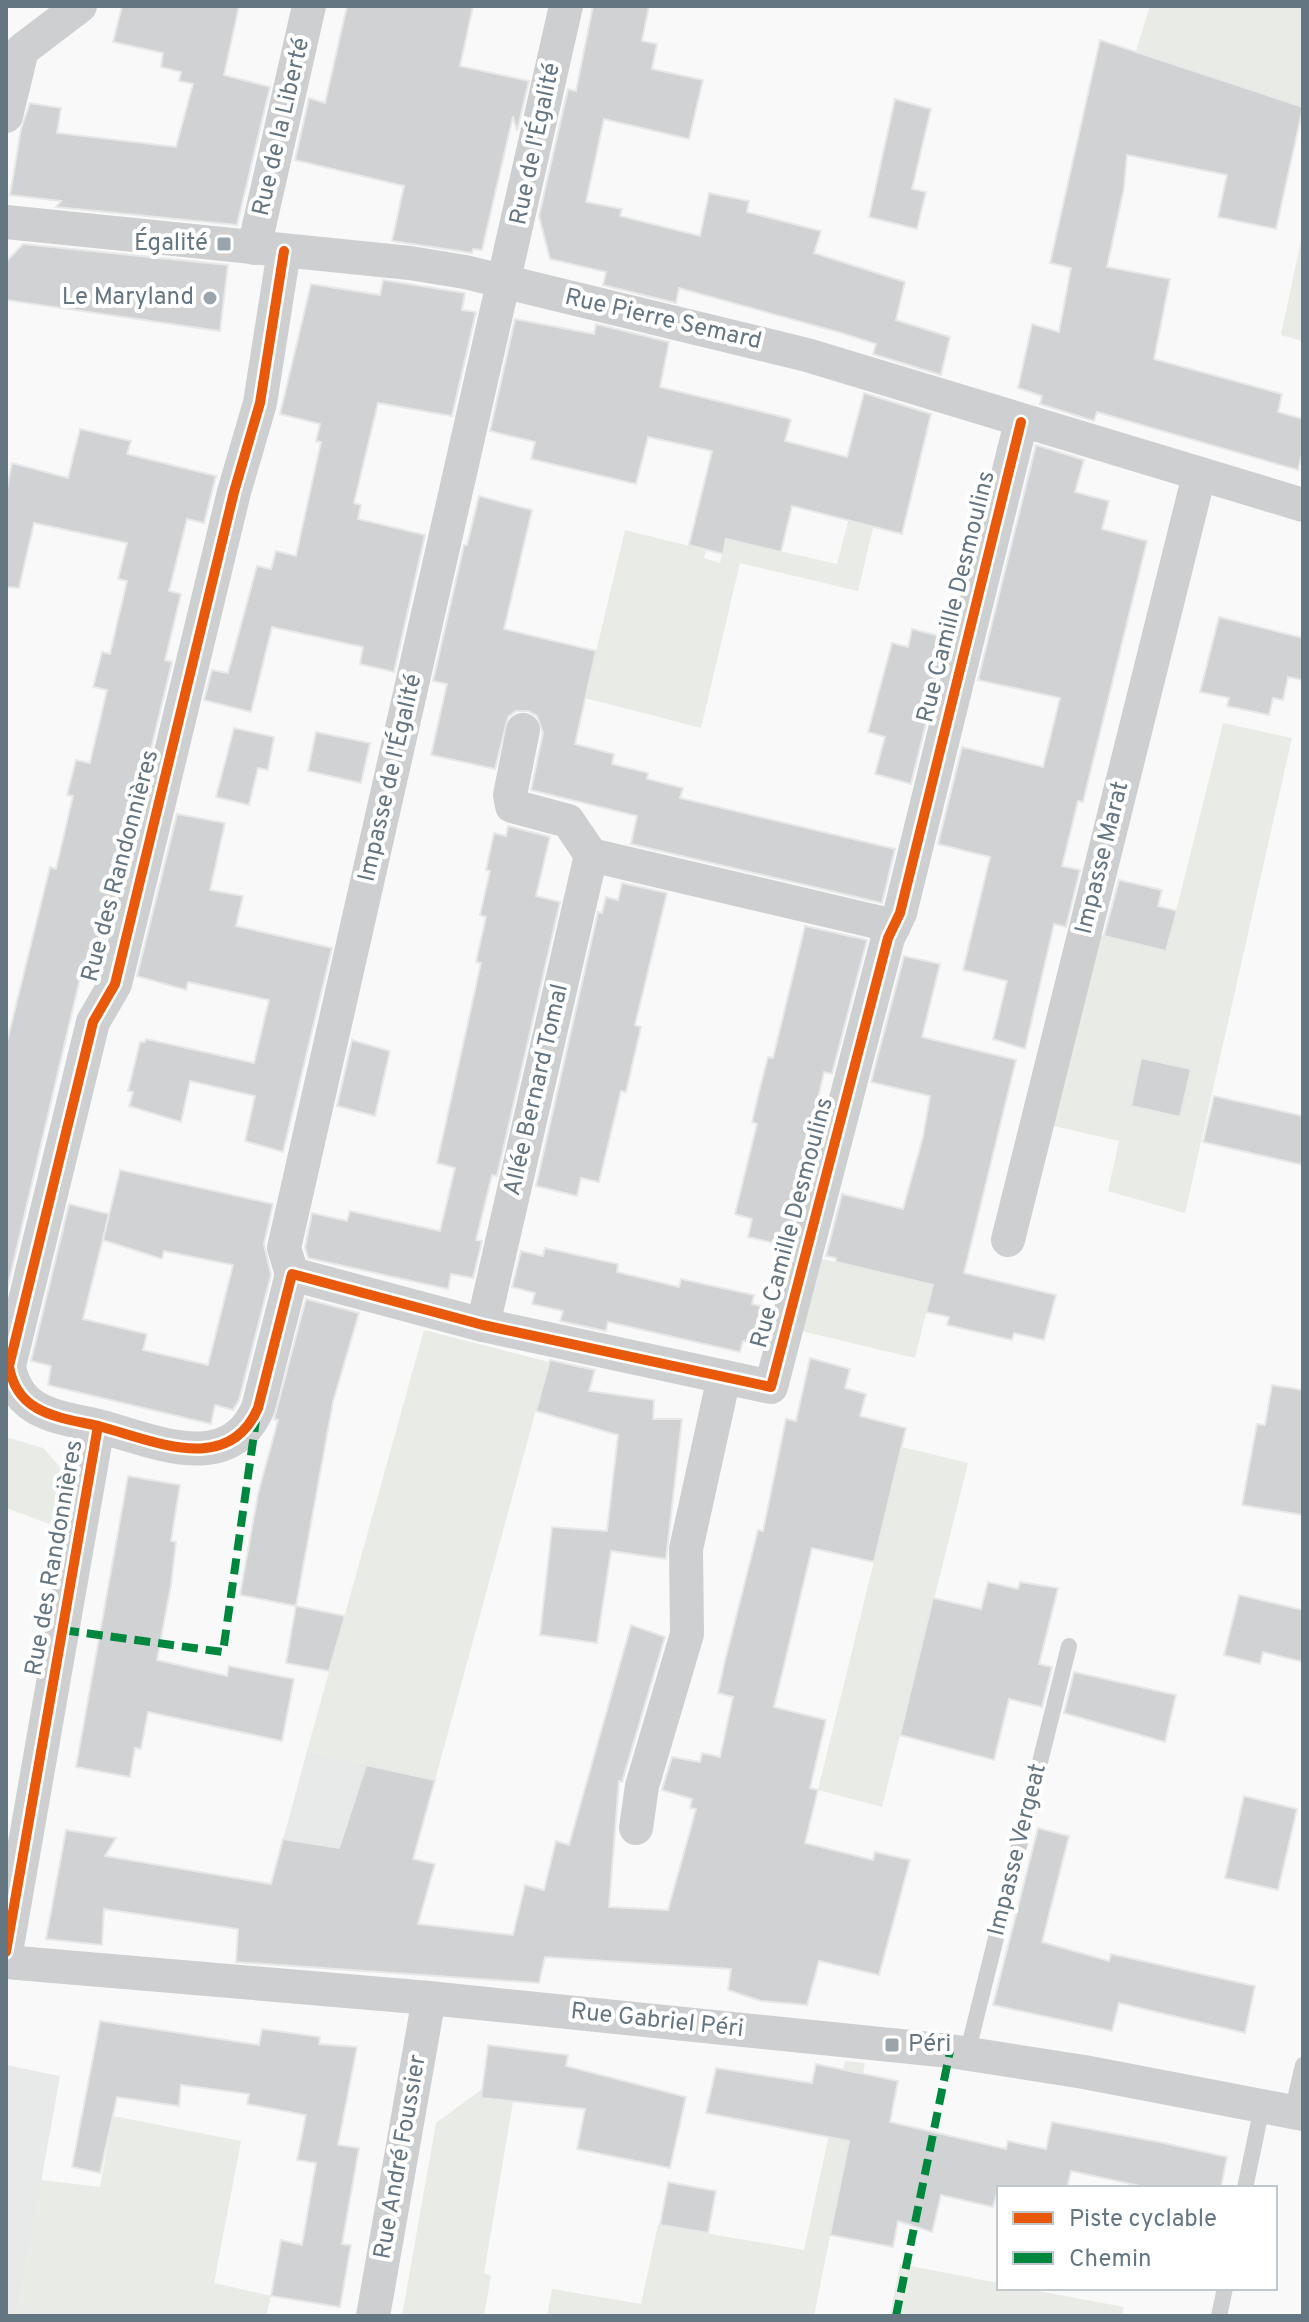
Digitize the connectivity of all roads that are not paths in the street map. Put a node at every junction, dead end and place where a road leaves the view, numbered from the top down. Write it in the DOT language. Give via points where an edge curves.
graph roads {
  1 [pos="80,6"];
  2 [pos="309,6"];
  3 [pos="566,6"];
  4 [pos="6,116"];
  5 [pos="6,222"];
  6 [pos="269,249"];
  7 [pos="505,283"];
  8 [pos="1021,422"];
  9 [pos="1199,475"];
  10 [pos="1303,505"];
  11 [pos="523,730"];
  12 [pos="591,855"];
  13 [pos="894,926"];
  14 [pos="1008,1240"];
  15 [pos="292,1274"];
  16 [pos="483,1325"];
  17 [pos="724,1377"];
  18 [pos="98,1426"];
  19 [pos="1069,1646"];
  20 [pos="636,1828"];
  21 [pos="6,1952"];
  22 [pos="6,1962"];
  23 [pos="429,1998"];
  24 [pos="967,2054"];
  25 [pos="1303,2065"];
  26 [pos="1286,2111"];
  27 [pos="1246,2186"];
  28 [pos="1225,2290"];
  29 [pos="373,2316"];
  30 [pos="1219,2316"];
  1 -- 4 [label="street" via="22,50"];
  2 -- 6 [label="street, Rue de la Liberté"];
  3 -- 7 [label="street, Rue de l'Égalité"];
  5 -- 6 [label="street, Rue Pierre Semard"];
  6 -- 7 [label="street, Rue Pierre Semard" via="438,267"];
  6 -- 18 [label="street, Rue des Randonnières" via="260,403 115,984 93,1022 9,1366 16,1392 30,1405"];
  7 -- 8 [label="street, Rue Pierre Semard" via="793,351"];
  7 -- 15 [label="street, Impasse de l'Égalité" via="284,1248"];
  8 -- 9 [label="street, Rue Pierre Semard"];
  8 -- 13 [label="street, Rue Camille Desmoulins"];
  9 -- 10 [label="street, Rue Pierre Semard"];
  9 -- 14 [label="street, Impasse Marat"];
  11 -- 12 [label="street" via="512,806 568,821"];
  12 -- 13 [label="street"];
  12 -- 16 [label="street, Allée Bernard Tomal"];
  13 -- 17 [label="street, Rue Camille Desmoulins" via="771,1387"];
  15 -- 16 [label="street, Rue Camille Desmoulins"];
  15 -- 18 [label="street" via="258,1408 237,1439 224,1447 187,1448"];
  16 -- 17 [label="street, Rue Camille Desmoulins"];
  17 -- 20 [label="street" via="686,1549 687,1634 642,1786"];
  18 -- 21 [label="street, Rue des Randonnières"];
  19 -- 24 [label="lane, Impasse Vergeat"];
  22 -- 23 [label="street, Rue Gabriel Péri"];
  23 -- 24 [label="street, Rue Gabriel Péri"];
  23 -- 29 [label="street, Rue André Foussier"];
  24 -- 26 [label="street, Rue Gabriel Péri"];
  25 -- 26 [label="lane"];
  26 -- 27 [label="lane"];
  28 -- 30 [label="lane"];
}
